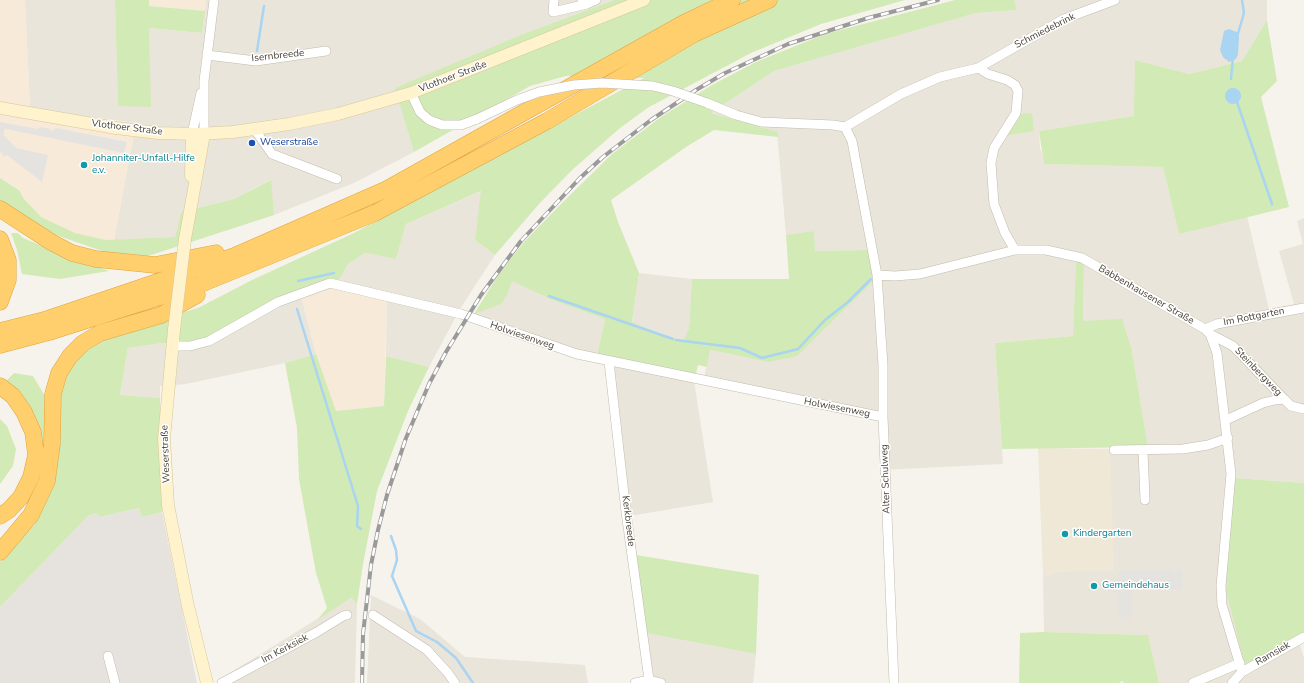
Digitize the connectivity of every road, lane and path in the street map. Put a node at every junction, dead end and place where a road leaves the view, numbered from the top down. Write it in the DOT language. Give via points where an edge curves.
graph roads {
  1 [pos="214,0"];
  2 [pos="554,0"];
  3 [pos="575,0"];
  4 [pos="596,0"];
  5 [pos="644,0"];
  6 [pos="732,0"];
  7 [pos="769,0"];
  8 [pos="1115,0"];
  9 [pos="587,4"];
  10 [pos="326,50"];
  11 [pos="207,55"];
  12 [pos="978,68"];
  13 [pos="204,82"];
  14 [pos="411,93"];
  15 [pos="0,108"];
  16 [pos="845,127"];
  17 [pos="255,130"];
  18 [pos="192,134"];
  19 [pos="204,134"];
  20 [pos="337,179"];
  21 [pos="387,189"];
  22 [pos="191,198"];
  23 [pos="0,209"];
  24 [pos="375,213"];
  25 [pos="0,238"];
  26 [pos="1015,250"];
  27 [pos="216,253"];
  28 [pos="877,275"];
  29 [pos="197,295"];
  30 [pos="0,302"];
  31 [pos="1304,308"];
  32 [pos="0,323"];
  33 [pos="0,331"];
  34 [pos="1207,332"];
  35 [pos="0,345"];
  36 [pos="173,346"];
  37 [pos="0,356"];
  38 [pos="609,362"];
  39 [pos="0,386"];
  40 [pos="1284,399"];
  41 [pos="1304,409"];
  42 [pos="883,417"];
  43 [pos="1226,420"];
  44 [pos="1228,438"];
  45 [pos="1114,450"];
  46 [pos="1143,450"];
  47 [pos="1145,500"];
  48 [pos="0,516"];
  49 [pos="0,552"];
  50 [pos="347,615"];
  51 [pos="373,615"];
  52 [pos="1304,637"];
  53 [pos="108,656"];
  54 [pos="1241,667"];
  55 [pos="649,680"];
  56 [pos="115,683"];
  57 [pos="207,683"];
  58 [pos="222,683"];
  59 [pos="455,683"];
  60 [pos="635,683"];
  61 [pos="661,683"];
  62 [pos="894,683"];
  63 [pos="1193,683"];
  64 [pos="1232,683"];
  1 -- 11 [label="street, Weserstraße"];
  2 -- 9 [label="street" via="553,12"];
  3 -- 9 [label="street"];
  4 -- 9 [label="street"];
  5 -- 14 [label="main road, Vlothoer Straße"];
  6 -- 21 [label="highway" via="684,23"];
  7 -- 24 [label="highway" via="694,34 547,121"];
  8 -- 12 [label="street, Schmiedebrink" via="1064,19"];
  10 -- 11 [label="street, Isernbreede" via="256,61"];
  11 -- 13 [label="street, Weserstraße"];
  12 -- 16 [label="street" via="940,77 920,85"];
  12 -- 26 [label="street" via="1007,80 1015,85 1018,91 1016,113 994,148 991,163 994,204 1005,233"];
  13 -- 18 [label="street, Weserstraße"];
  13 -- 19 [label="street, Weserstraße"];
  14 -- 16 [label="street, bridge" via="420,112 429,120 442,125 461,125 539,92 602,83 653,86 761,122"];
  14 -- 17 [label="main road, Vlothoer Straße" via="338,114"];
  15 -- 18 [label="main road, Vlothoer Straße" via="116,128"];
  16 -- 28 [label="street" via="852,141"];
  17 -- 19 [label="main road, Vlothoer Straße"];
  17 -- 20 [label="street" via="272,154"];
  18 -- 19 [label="main road, Vlothoer Straße"];
  18 -- 22 [label="main road, Weserstraße"];
  19 -- 22 [label="main road, Weserstraße"];
  21 -- 27 [label="highway" via="338,203"];
  21 -- 33 [label="highway" via="234,256 44,320"];
  22 -- 36 [label="main road, Weserstraße, bridge"];
  23 -- 27 [label="highway" via="56,245 72,253 96,259 155,265"];
  24 -- 29 [label="highway" via="334,241"];
  24 -- 35 [label="highway" via="201,284 54,331"];
  25 -- 30 [label="highway" via="8,260 8,280"];
  26 -- 28 [label="street, Babbenhausener Straße" via="920,274"];
  26 -- 34 [label="street, Babbenhausener Straße" via="1046,250 1082,258"];
  27 -- 32 [label="highway"];
  28 -- 42 [label="street, Alter Schulweg" via="883,365"];
  29 -- 37 [label="highway"];
  29 -- 49 [label="highway" via="161,315 100,334 83,343 70,356 58,373 53,394 48,481 31,515"];
  31 -- 34 [label="street, Im Rottgarten" via="1217,324"];
  34 -- 40 [label="street, Steinbergweg" via="1233,346"];
  34 -- 43 [label="street" via="1217,353"];
  36 -- 38 [label="street, Holwiesenweg" via="190,346 209,341 278,302 330,283 461,314 577,354"];
  36 -- 57 [label="main road, Weserstraße" via="164,439 168,505 188,606"];
  38 -- 42 [label="street, Holwiesenweg"];
  38 -- 55 [label="street, Kerkbreede"];
  39 -- 48 [label="highway" via="13,396 24,412 33,432 36,455 31,477 21,497"];
  40 -- 41 [label="street, Steinbergweg" via="1291,406"];
  40 -- 43 [label="street, Steinbergweg" via="1262,403"];
  42 -- 62 [label="street, Alter Schulweg"];
  43 -- 44 [label="street"];
  44 -- 46 [label="street" via="1208,445 1183,449"];
  44 -- 54 [label="street" via="1230,489 1221,586 1222,605"];
  45 -- 46 [label="street"];
  46 -- 47 [label="street"];
  50 -- 58 [label="street, Im Kerksiek"];
  51 -- 59 [label="street" via="427,650"];
  52 -- 54 [label="street, Ramsiek"];
  53 -- 56 [label="street"];
  54 -- 63 [label="street"];
  54 -- 64 [label="street"];
  55 -- 60 [label="street"];
  55 -- 61 [label="street"];
}
